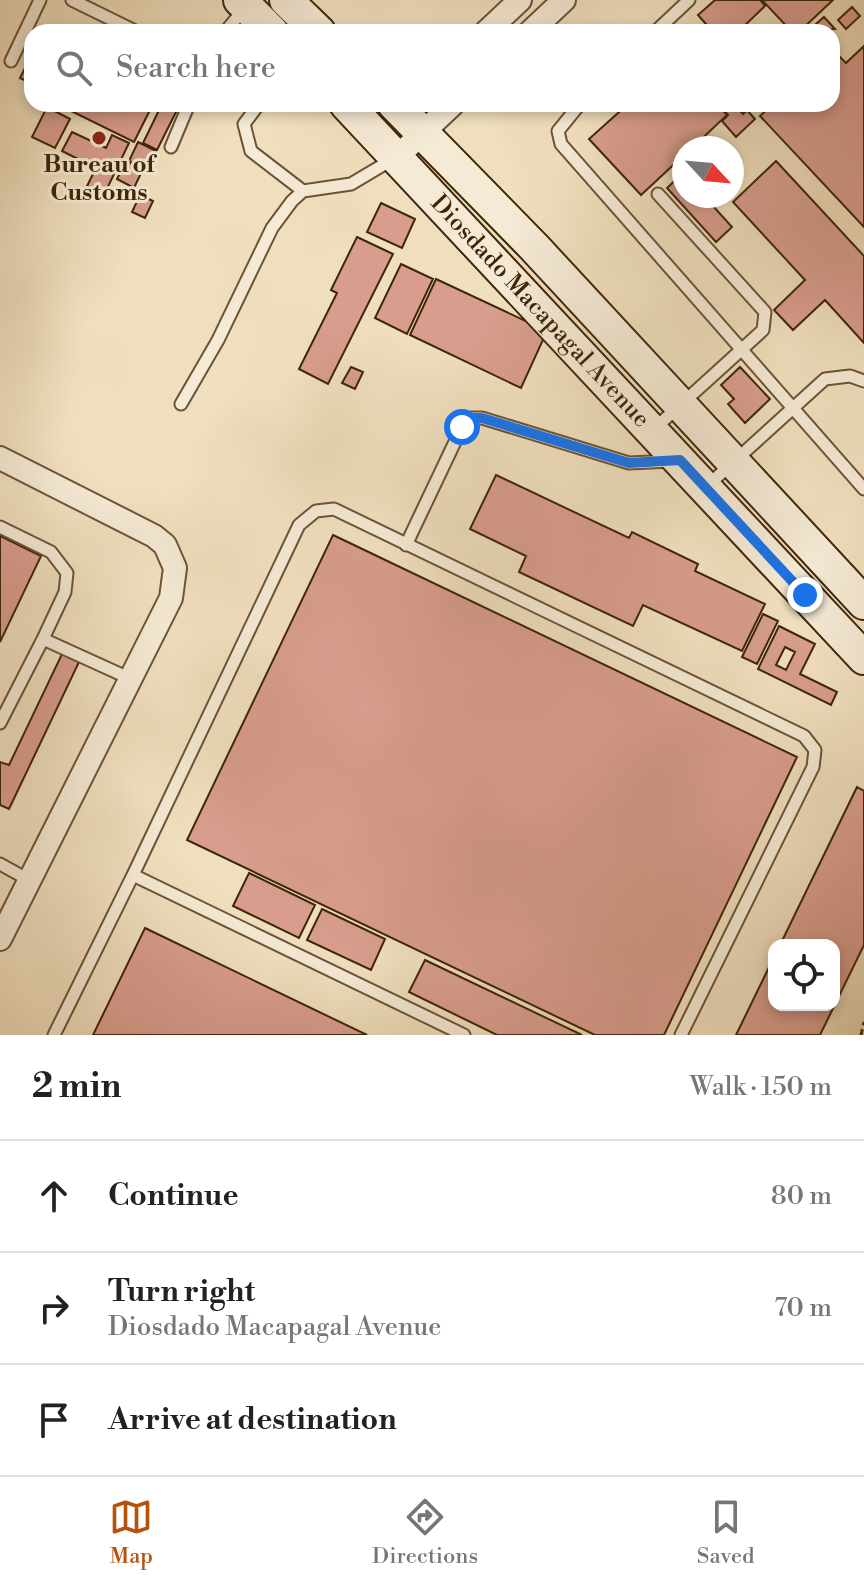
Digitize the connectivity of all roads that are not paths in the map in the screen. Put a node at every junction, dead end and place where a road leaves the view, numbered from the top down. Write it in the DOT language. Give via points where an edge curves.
graph roads {
  1 [pos="40,0"];
  2 [pos="72,0"];
  3 [pos="286,0"];
  4 [pos="520,0"];
  5 [pos="564,0"];
  6 [pos="689,0"];
  7 [pos="243,3"];
  8 [pos="29,24"];
  9 [pos="121,24"];
  10 [pos="230,24"];
  11 [pos="264,24"];
  12 [pos="311,24"];
  13 [pos="494,24"];
  14 [pos="538,24"];
  15 [pos="664,24"];
  16 [pos="24,34"];
  17 [pos="11,61"];
  18 [pos="186,112"];
  19 [pos="253,112"];
  20 [pos="354,112"];
  21 [pos="573,112"];
  22 [pos="407,113"];
  23 [pos="387,146"];
  24 [pos="171,147"];
  25 [pos="303,191"];
  26 [pos="658,194"];
  27 [pos="741,351"];
  28 [pos="864,381"];
  29 [pos="181,404"];
  30 [pos="682,406"];
  31 [pos="793,408"];
  32 [pos="653,430"];
  33 [pos="0,458"];
  34 [pos="680,460"];
  35 [pos="733,463"];
  36 [pos="706,488"];
  37 [pos="864,489"];
  38 [pos="0,527"];
  39 [pos="406,545"];
  40 [pos="864,603"];
  41 [pos="43,639"];
  42 [pos="864,658"];
  43 [pos="131,679"];
  44 [pos="0,723"];
  45 [pos="0,864"];
  46 [pos="133,875"];
  47 [pos="29,880"];
  48 [pos="0,939"];
  49 [pos="54,1035"];
  50 [pos="464,1035"];
  51 [pos="681,1035"];
  1 -- 8 [label="lane"];
  2 -- 9 [label="lane"];
  3 -- 12 [label="main road"];
  4 -- 13 [label="street"];
  5 -- 14 [label="street"];
  6 -- 15 [label="lane"];
  7 -- 10 [label="lane"];
  7 -- 11 [label="main road"];
  16 -- 17 [label="lane"];
  18 -- 24 [label="lane"];
  19 -- 25 [label="lane" via="244,124 251,151"];
  20 -- 23 [label="main road, Diosdado Macapagal Avenue"];
  21 -- 27 [label="lane" via="558,131 561,144"];
  22 -- 23 [label="street"];
  22 -- 30 [label="main road, Diosdado Macapagal Avenue"];
  23 -- 25 [label="lane" via="351,184"];
  23 -- 32 [label="main road, Diosdado Macapagal Avenue"];
  25 -- 29 [label="lane" via="272,228"];
  26 -- 27 [label="lane" via="765,312 763,330"];
  27 -- 30 [label="lane"];
  27 -- 31 [label="lane"];
  28 -- 31 [label="lane" via="850,376 825,379"];
  30 -- 32 [label="lane"];
  30 -- 35 [label="main road, Diosdado Macapagal Avenue"];
  31 -- 35 [label="lane"];
  31 -- 37 [label="lane"];
  32 -- 34 [label="main road, Diosdado Macapagal Avenue"];
  33 -- 43 [label="street" via="139,526 171,555 176,582 171,598"];
  34 -- 36 [label="main road, Diosdado Macapagal Avenue"];
  34 -- 39 [label="lane" via="629,463 471,418"];
  35 -- 36 [label="lane"];
  35 -- 40 [label="main road, Diosdado Macapagal Avenue"];
  36 -- 42 [label="main road, Diosdado Macapagal Avenue"];
  38 -- 41 [label="lane" via="51,552 67,573 65,592"];
  39 -- 46 [label="lane" via="334,509 316,511 299,525"];
  39 -- 51 [label="lane" via="804,736 815,750 813,767"];
  41 -- 43 [label="lane"];
  41 -- 44 [label="lane"];
  43 -- 47 [label="street"];
  45 -- 47 [label="lane"];
  46 -- 49 [label="lane"];
  46 -- 50 [label="lane"];
  47 -- 48 [label="street"];
}
